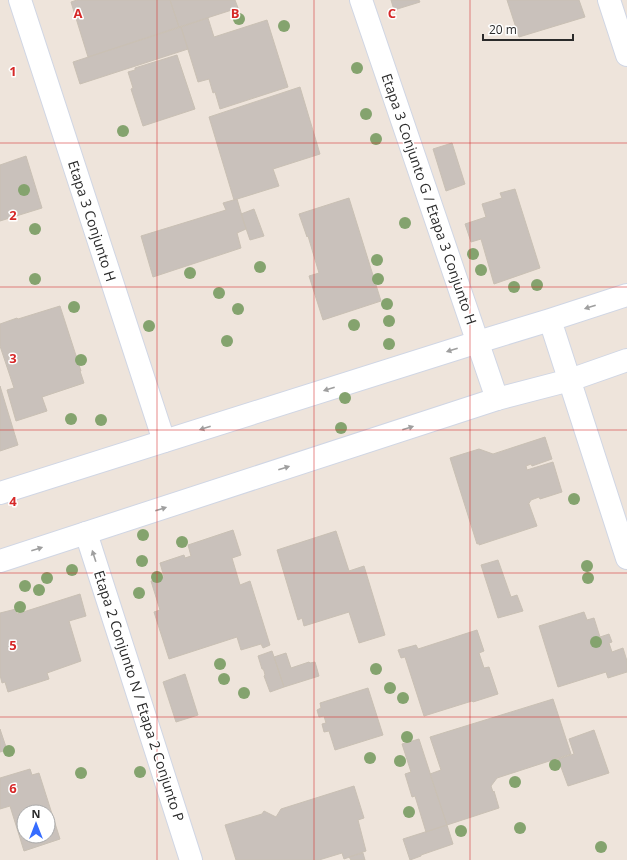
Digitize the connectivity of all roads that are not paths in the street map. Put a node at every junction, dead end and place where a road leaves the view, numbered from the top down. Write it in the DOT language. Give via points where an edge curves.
graph roads {
  1 [pos="20,0"];
  2 [pos="361,0"];
  3 [pos="609,0"];
  4 [pos="627,55"];
  5 [pos="627,295"];
  6 [pos="550,320"];
  7 [pos="478,342"];
  8 [pos="627,360"];
  9 [pos="570,380"];
  10 [pos="497,399"];
  11 [pos="164,441"];
  12 [pos="0,493"];
  13 [pos="86,533"];
  14 [pos="627,558"];
  15 [pos="0,561"];
  16 [pos="191,860"];
  1 -- 11 [label="street, Etapa 3 Conjunto H"];
  2 -- 7 [label="street, Etapa 3 Conjunto G / Etapa 3 Conjunto H"];
  3 -- 4 [label="street"];
  5 -- 6 [label="street, one-way"];
  6 -- 7 [label="street"];
  6 -- 9 [label="street"];
  7 -- 10 [label="street, Etapa 3 Conjunto G / Etapa 3 Conjunto H"];
  7 -- 11 [label="street, one-way"];
  8 -- 9 [label="street"];
  9 -- 10 [label="street"];
  9 -- 14 [label="street"];
  13 -- 10 [label="street, one-way"];
  11 -- 12 [label="street"];
  15 -- 13 [label="street, one-way"];
  16 -- 13 [label="street, Etapa 2 Conjunto N / Etapa 2 Conjunto P, one-way"];
}
